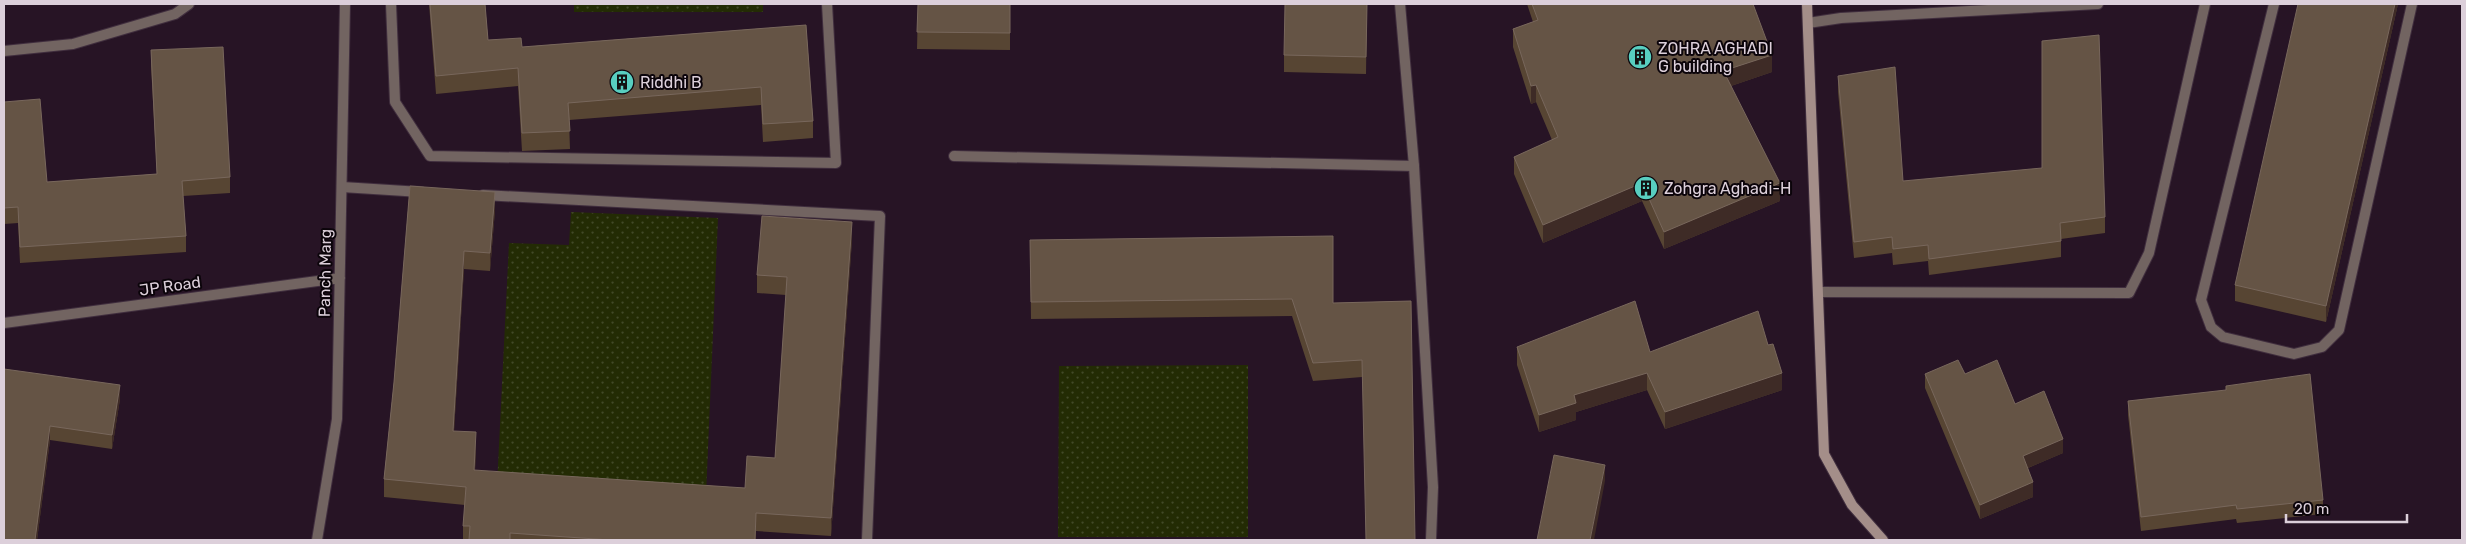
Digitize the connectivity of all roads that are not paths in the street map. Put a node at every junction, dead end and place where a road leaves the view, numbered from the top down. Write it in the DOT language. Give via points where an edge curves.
graph roads {
  1 [pos="189,4"];
  2 [pos="345,4"];
  3 [pos="391,4"];
  4 [pos="827,4"];
  5 [pos="1400,4"];
  6 [pos="1807,4"];
  7 [pos="2098,4"];
  8 [pos="2205,4"];
  9 [pos="2274,4"];
  10 [pos="2412,4"];
  11 [pos="1808,23"];
  12 [pos="4,51"];
  13 [pos="954,156"];
  14 [pos="1414,166"];
  15 [pos="342,187"];
  16 [pos="432,192"];
  17 [pos="472,194"];
  18 [pos="340,278"];
  19 [pos="1818,292"];
  20 [pos="4,323"];
  21 [pos="317,540"];
  22 [pos="867,540"];
  23 [pos="1431,540"];
  24 [pos="1883,540"];
  1 -- 12 [label="street" via="175,14 73,44"];
  2 -- 15 [label="street, Panch Marg"];
  3 -- 4 [label="street" via="396,102 430,156 836,163"];
  5 -- 14 [label="street"];
  6 -- 11 [label="street"];
  7 -- 11 [label="street" via="1841,18"];
  8 -- 19 [label="street" via="2149,253 2129,294"];
  9 -- 10 [label="street" via="2201,300 2211,327 2223,337 2294,354 2322,347 2339,330"];
  11 -- 19 [label="street"];
  13 -- 14 [label="street"];
  14 -- 23 [label="street" via="1433,487"];
  15 -- 16 [label="street"];
  15 -- 18 [label="street, Panch Marg"];
  17 -- 22 [label="street" via="880,216"];
  18 -- 20 [label="street, JP Road"];
  18 -- 21 [label="street, Panch Marg" via="337,419"];
  19 -- 24 [label="street" via="1824,454 1852,505"];
}
